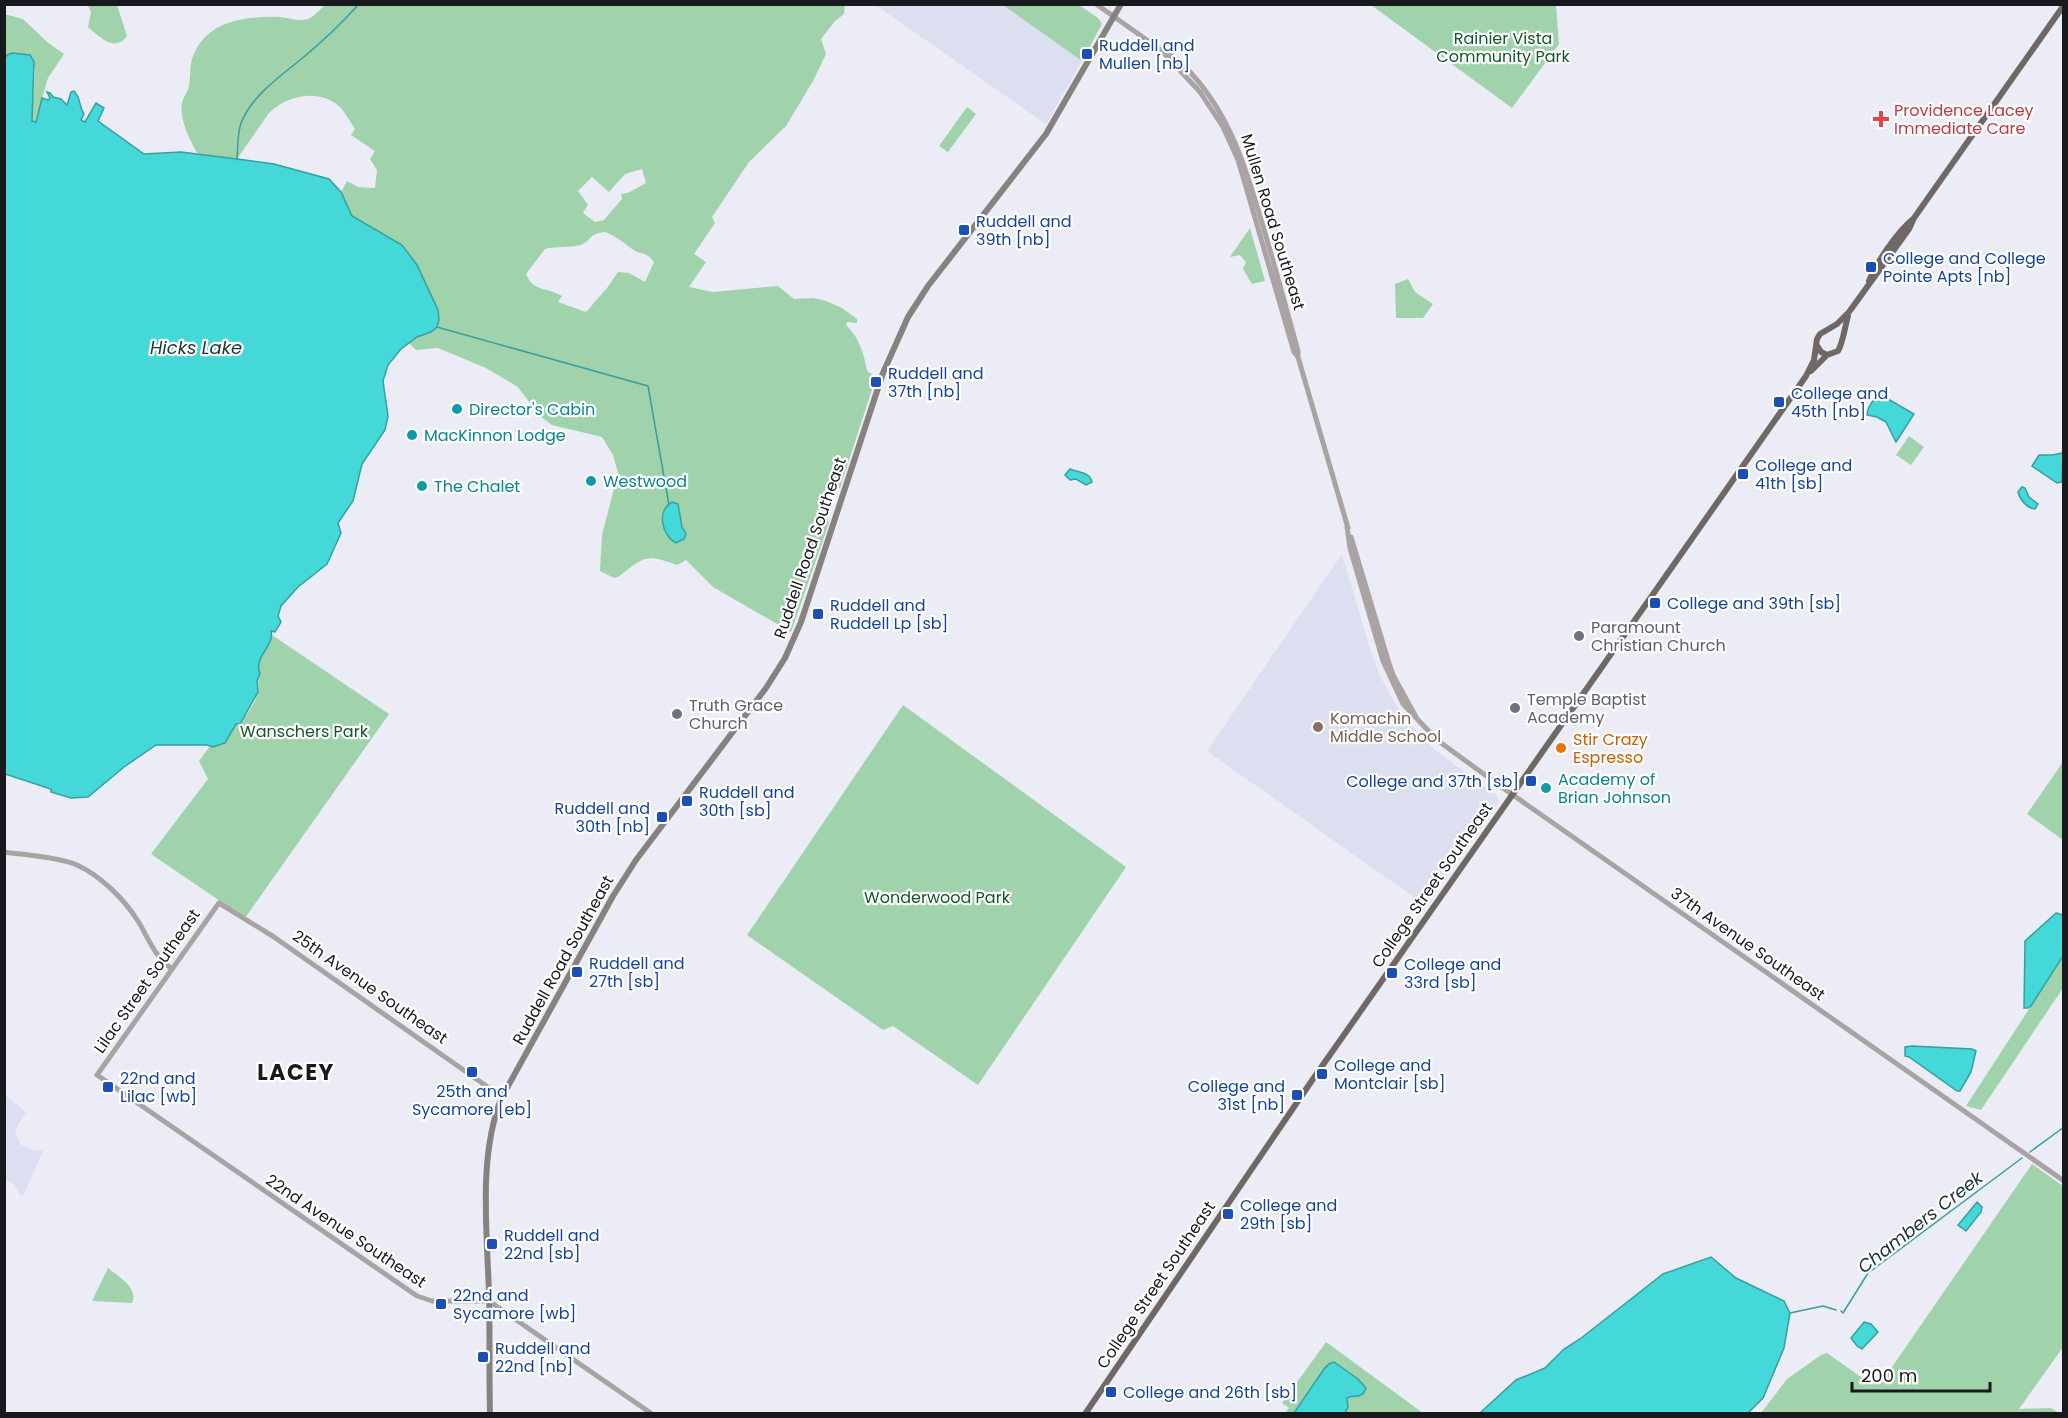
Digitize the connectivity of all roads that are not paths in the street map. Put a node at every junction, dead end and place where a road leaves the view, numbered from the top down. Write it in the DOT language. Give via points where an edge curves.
graph roads {
  1 [pos="1096,4"];
  2 [pos="1121,4"];
  3 [pos="2064,5"];
  4 [pos="1114,17"];
  5 [pos="1849,312"];
  6 [pos="1829,330"];
  7 [pos="1841,339"];
  8 [pos="1818,347"];
  9 [pos="1827,355"];
  10 [pos="1806,376"];
  11 [pos="1512,795"];
  12 [pos="4,852"];
  13 [pos="219,903"];
  14 [pos="172,969"];
  15 [pos="97,1075"];
  16 [pos="502,1096"];
  17 [pos="2064,1181"];
  18 [pos="489,1301"];
  19 [pos="490,1413"];
  20 [pos="652,1413"];
  21 [pos="1085,1413"];
  1 -- 4 [label="street, Mullen Road Southeast"];
  2 -- 4 [label="main road, Ruddell Road Southeast"];
  3 -- 5 [label="main road"];
  4 -- 11 [label="street, Mullen Road Southeast" via="1161,50 1200,92 1231,144 1390,668 1417,720 1454,754"];
  4 -- 16 [label="main road, Ruddell Road Southeast" via="1046,134 908,316 883,373 792,644 766,687 636,860"];
  5 -- 6 [label="main road"];
  5 -- 7 [label="main road"];
  6 -- 7 [label="main road"];
  6 -- 8 [label="main road" via="1820,334"];
  7 -- 9 [label="main road" via="1838,351"];
  8 -- 9 [label="main road"];
  8 -- 10 [label="main road, College Street Southeast"];
  9 -- 10 [label="main road, College Street Southeast"];
  10 -- 11 [label="main road, College Street Southeast"];
  11 -- 17 [label="street, 37th Avenue Southeast"];
  11 -- 21 [label="main road, College Street Southeast"];
  12 -- 14 [label="street" via="69,862 88,871 125,904 162,962"];
  13 -- 14 [label="street, Lilac Street Southeast"];
  13 -- 16 [label="street, 25th Avenue Southeast"];
  14 -- 15 [label="street, Lilac Street Southeast"];
  15 -- 18 [label="street, 22nd Avenue Southeast" via="417,1296 432,1301"];
  16 -- 18 [label="main road, Ruddell Road Southeast" via="488,1147"];
  18 -- 19 [label="main road, Ruddell Road Southeast"];
  18 -- 20 [label="street"];
}
